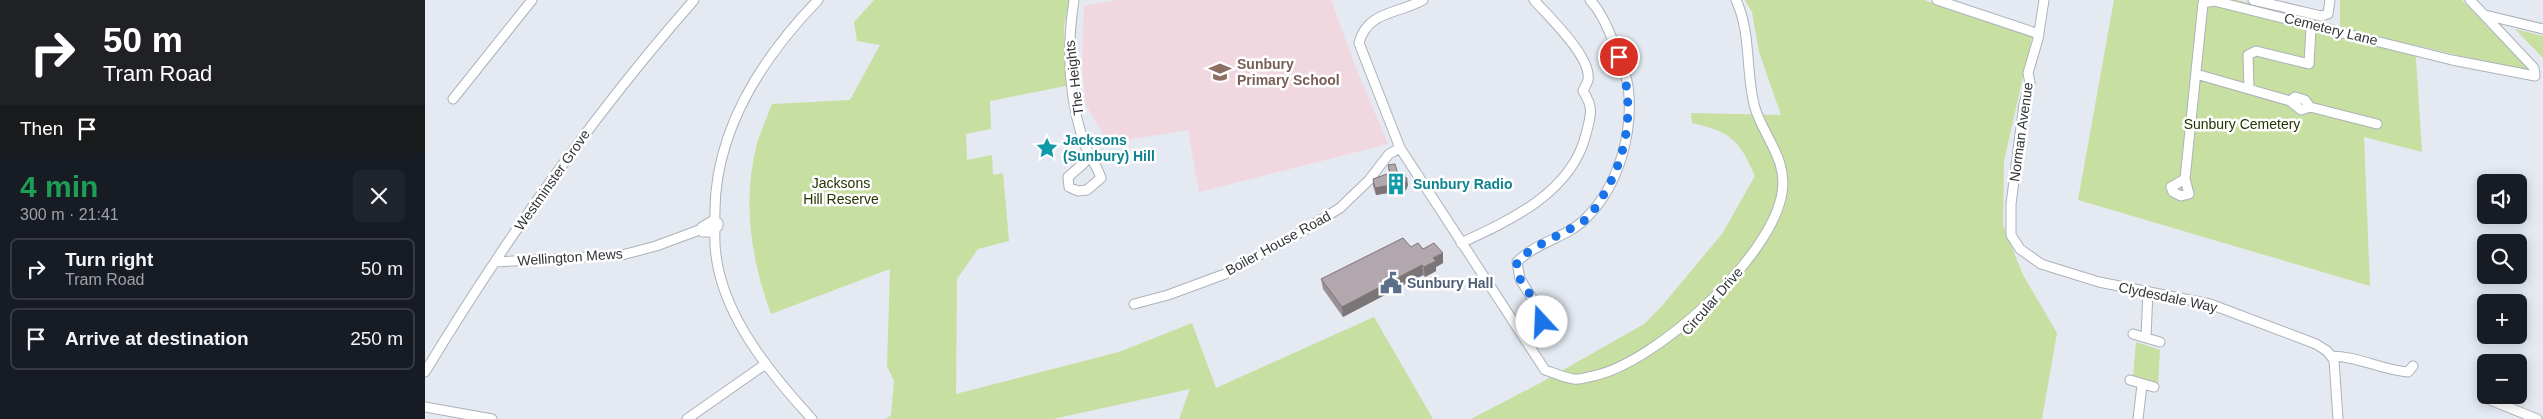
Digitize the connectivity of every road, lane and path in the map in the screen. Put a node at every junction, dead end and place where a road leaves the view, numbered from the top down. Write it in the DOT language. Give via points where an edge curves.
graph roads {
  1 [pos="532,0"];
  2 [pos="694,0"];
  3 [pos="817,0"];
  4 [pos="1074,0"];
  5 [pos="1423,0"];
  6 [pos="1534,0"];
  7 [pos="1590,0"];
  8 [pos="1736,0"];
  9 [pos="1937,0"];
  10 [pos="2044,0"];
  11 [pos="2253,0"];
  12 [pos="2330,0"];
  13 [pos="2470,0"];
  14 [pos="2485,15"];
  15 [pos="2314,26"];
  16 [pos="2543,29"];
  17 [pos="2039,34"];
  18 [pos="2196,74"];
  19 [pos="2249,89"];
  20 [pos="453,99"];
  21 [pos="2377,124"];
  22 [pos="1400,148"];
  23 [pos="1088,155"];
  24 [pos="2185,179"];
  25 [pos="709,228"];
  26 [pos="1461,243"];
  27 [pos="2029,258"];
  28 [pos="495,262"];
  29 [pos="2148,291"];
  30 [pos="1135,304"];
  31 [pos="2133,334"];
  32 [pos="2146,336"];
  33 [pos="2160,342"];
  34 [pos="1529,346"];
  35 [pos="1663,353"];
  36 [pos="2331,356"];
  37 [pos="764,365"];
  38 [pos="2413,366"];
  39 [pos="425,372"];
  40 [pos="1627,374"];
  41 [pos="2130,380"];
  42 [pos="2142,385"];
  43 [pos="2154,387"];
  44 [pos="2500,404"];
  45 [pos="425,408"];
  46 [pos="492,419"];
  47 [pos="687,419"];
  48 [pos="812,419"];
  49 [pos="2138,419"];
  50 [pos="2339,419"];
  51 [pos="2537,419"];
  1 -- 20 [label="street"];
  2 -- 28 [label="street, Westminster Grove" via="624,80 568,154"];
  3 -- 25 [label="street" via="767,59 741,104 727,137"];
  4 -- 23 [label="street, The Heights" via="1069,58"];
  5 -- 22 [label="street" via="1373,19 1359,43"];
  6 -- 26 [label="street" via="1574,48 1588,75 1583,91 1591,106 1585,141 1569,172 1535,202 1506,222"];
  7 -- 34 [label="street" via="1603,16 1626,78 1626,133 1611,183 1588,217 1517,262 1520,279 1542,314 1538,337"];
  8 -- 35 [label="street, Circular Drive" via="1748,38 1756,107 1778,152 1783,191 1771,224 1749,259 1704,314"];
  9 -- 17 [label="street"];
  10 -- 17 [label="street, Norman Avenue"];
  11 -- 12 [label="street" via="2321,16 2328,14"];
  13 -- 14 [label="street"];
  14 -- 15 [label="street, Cemetery Lane" via="2534,68 2535,76"];
  14 -- 16 [label="street"];
  15 -- 18 [label="street, Cemetery Lane" via="2249,8 2203,2"];
  15 -- 19 [label="street" via="2311,28 2309,64 2256,51 2248,55"];
  17 -- 27 [label="street, Norman Avenue" via="2028,73 2030,83 2024,104 2011,213 2011,235"];
  18 -- 19 [label="street"];
  18 -- 24 [label="street, Cemetery Lane"];
  19 -- 21 [label="street" via="2290,101 2302,98 2310,106"];
  22 -- 26 [label="street"];
  22 -- 30 [label="street, Boiler House Road" via="1389,154 1351,198 1317,223 1225,274 1168,296"];
  25 -- 28 [label="street, Wellington Mews" via="622,255"];
  25 -- 37 [label="street" via="728,300 747,340"];
  26 -- 34 [label="street"];
  27 -- 29 [label="street, Clydesdale Way" via="2099,282"];
  28 -- 39 [label="street, Westminster Grove"];
  29 -- 32 [label="street"];
  29 -- 36 [label="street, Clydesdale Way" via="2210,304 2316,344"];
  31 -- 32 [label="street"];
  32 -- 33 [label="street"];
  34 -- 40 [label="street" via="1545,370 1560,381 1581,385 1613,380"];
  36 -- 38 [label="street" via="2348,355 2399,372 2408,372"];
  36 -- 50 [label="street"];
  37 -- 47 [label="street"];
  37 -- 48 [label="street"];
  41 -- 42 [label="street"];
  42 -- 43 [label="street"];
  42 -- 49 [label="street"];
  44 -- 51 [label="street"];
  45 -- 46 [label="street"];
}
